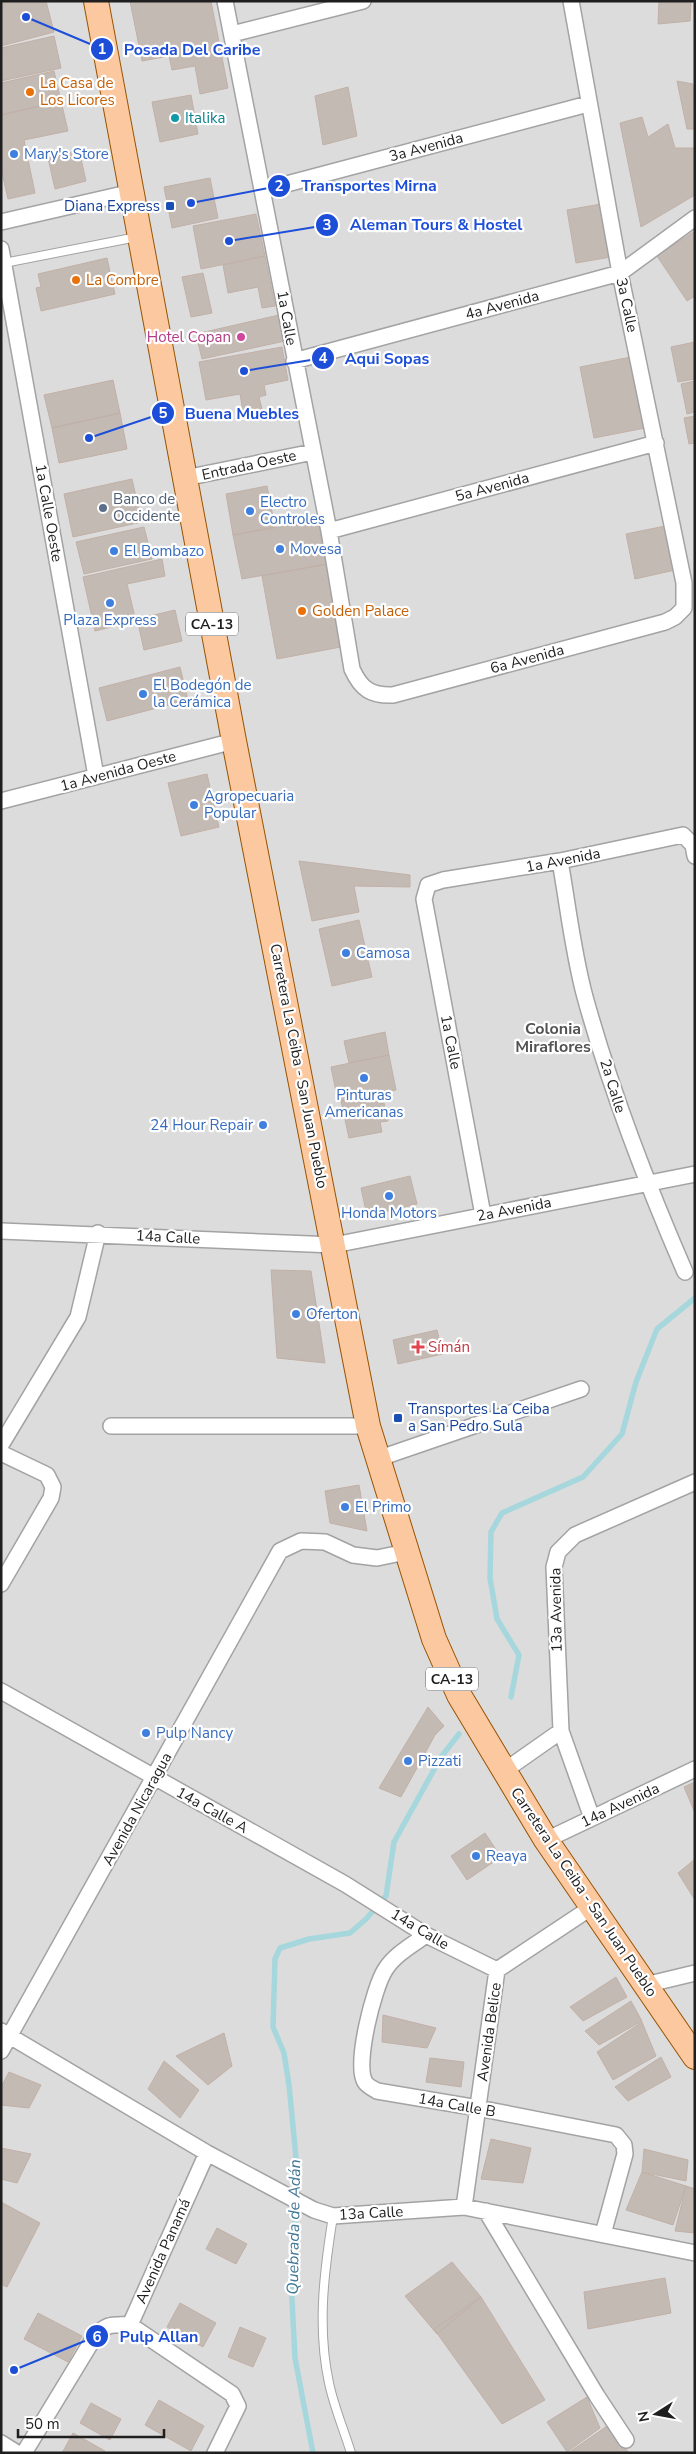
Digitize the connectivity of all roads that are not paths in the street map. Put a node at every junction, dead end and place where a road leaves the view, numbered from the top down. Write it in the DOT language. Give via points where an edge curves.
graph roads {
  1 [pos="96,1"];
  2 [pos="226,1"];
  3 [pos="363,1"];
  4 [pos="571,1"];
  5 [pos="232,34"];
  6 [pos="588,104"];
  7 [pos="264,190"];
  8 [pos="132,192"];
  9 [pos="695,218"];
  10 [pos="1,222"];
  11 [pos="140,237"];
  12 [pos="3,256"];
  13 [pos="620,273"];
  14 [pos="294,361"];
  15 [pos="656,444"];
  16 [pos="313,452"];
  17 [pos="185,478"];
  18 [pos="329,531"];
  19 [pos="684,608"];
  20 [pos="366,690"];
  21 [pos="234,741"];
  22 [pos="96,776"];
  23 [pos="1,801"];
  24 [pos="695,856"];
  25 [pos="560,862"];
  26 [pos="442,880"];
  27 [pos="695,1174"];
  28 [pos="647,1184"];
  29 [pos="483,1215"];
  30 [pos="1,1230"];
  31 [pos="98,1233"];
  32 [pos="334,1245"];
  33 [pos="685,1272"];
  34 [pos="581,1389"];
  35 [pos="111,1426"];
  36 [pos="368,1426"];
  37 [pos="1,1445"];
  38 [pos="1,1453"];
  39 [pos="377,1459"];
  40 [pos="695,1482"];
  41 [pos="406,1552"];
  42 [pos="1,1584"];
  43 [pos="1,1692"];
  44 [pos="561,1730"];
  45 [pos="695,1769"];
  46 [pos="504,1771"];
  47 [pos="154,1778"];
  48 [pos="592,1818"];
  49 [pos="546,1840"];
  50 [pos="346,1884"];
  51 [pos="592,1906"];
  52 [pos="426,1935"];
  53 [pos="497,1970"];
  54 [pos="695,1973"];
  55 [pos="645,1985"];
  56 [pos="6,2034"];
  57 [pos="1,2051"];
  58 [pos="695,2057"];
  59 [pos="478,2108"];
  60 [pos="207,2153"];
  61 [pos="464,2207"];
  62 [pos="486,2211"];
  63 [pos="333,2216"];
  64 [pos="603,2234"];
  65 [pos="695,2252"];
  66 [pos="130,2325"];
  67 [pos="626,2440"];
  68 [pos="1,2443"];
  69 [pos="17,2453"];
  70 [pos="24,2453"];
  71 [pos="214,2453"];
  72 [pos="351,2453"];
  1 -- 8 [label="main road, Carretera La Ceiba - San Juan Pueblo / CA-13"];
  2 -- 5 [label="street, 1a Calle"];
  3 -- 5 [label="street"];
  4 -- 6 [label="street, 3a Calle"];
  5 -- 7 [label="street, 1a Calle"];
  6 -- 7 [label="street, 3a Avenida"];
  6 -- 13 [label="street, 3a Calle"];
  7 -- 14 [label="street, 1a Calle"];
  8 -- 10 [label="street"];
  8 -- 11 [label="main road, Carretera La Ceiba - San Juan Pueblo / CA-13"];
  9 -- 13 [label="street, 4a Avenida"];
  11 -- 12 [label="lane"];
  11 -- 17 [label="main road, Carretera La Ceiba - San Juan Pueblo / CA-13"];
  12 -- 22 [label="street, 1a Calle Oeste"];
  13 -- 14 [label="street, 4a Avenida"];
  13 -- 15 [label="street, 3a Calle"];
  14 -- 16 [label="street, 1a Calle"];
  15 -- 18 [label="street, 5a Avenida"];
  15 -- 19 [label="street, 3a Calle" via="684,583"];
  16 -- 17 [label="street, Entrada Oeste"];
  16 -- 18 [label="street, 1a Calle"];
  17 -- 21 [label="main road, Carretera La Ceiba - San Juan Pueblo / CA-13"];
  18 -- 20 [label="street, 1a Calle" via="352,669"];
  19 -- 20 [label="street, 6a Avenida" via="665,622 393,695 378,696"];
  21 -- 22 [label="street, 1a Avenida Oeste"];
  21 -- 32 [label="main road, Carretera La Ceiba - San Juan Pueblo / CA-13"];
  22 -- 23 [label="street, 1a Avenida Oeste"];
  24 -- 25 [label="street, 1a Avenida" via="693,845 683,835"];
  25 -- 26 [label="street, 1a Avenida"];
  25 -- 28 [label="street, 2a Calle" via="584,995"];
  26 -- 29 [label="street, 1a Calle" via="428,885 424,899"];
  27 -- 28 [label="street, 2a Avenida"];
  28 -- 29 [label="street, 2a Avenida"];
  28 -- 33 [label="street, 2a Calle"];
  29 -- 32 [label="street, 2a Avenida"];
  30 -- 31 [label="street, 14a Calle"];
  31 -- 32 [label="street, 14a Calle"];
  31 -- 37 [label="street" via="78,1316"];
  32 -- 36 [label="main road, Carretera La Ceiba - San Juan Pueblo / CA-13"];
  34 -- 39 [label="street"];
  35 -- 36 [label="street"];
  36 -- 39 [label="main road, Carretera La Ceiba - San Juan Pueblo / CA-13"];
  38 -- 42 [label="street" via="47,1475 53,1487 52,1498"];
  39 -- 41 [label="main road, Carretera La Ceiba - San Juan Pueblo / CA-13"];
  40 -- 44 [label="street, 13a Avenida" via="574,1535 558,1552 554,1577"];
  41 -- 46 [label="main road, Carretera La Ceiba - San Juan Pueblo / CA-13" via="434,1639 459,1695"];
  41 -- 47 [label="street, Avenida Nicaragua" via="377,1558 353,1555 326,1542 301,1541 280,1551"];
  43 -- 47 [label="street, 14a Calle A"];
  44 -- 46 [label="street"];
  44 -- 48 [label="street, 13a Avenida"];
  45 -- 48 [label="street, 14a Avenida"];
  46 -- 49 [label="main road, Carretera La Ceiba - San Juan Pueblo / CA-13"];
  47 -- 50 [label="street, 14a Calle A"];
  47 -- 56 [label="street, Avenida Nicaragua"];
  48 -- 49 [label="street, 14a Avenida"];
  49 -- 51 [label="main road, Carretera La Ceiba - San Juan Pueblo / CA-13"];
  50 -- 52 [label="street, 14a Calle"];
  51 -- 53 [label="street, Avenida Belice"];
  51 -- 55 [label="main road, Carretera La Ceiba - San Juan Pueblo / CA-13"];
  52 -- 53 [label="street, 14a Calle"];
  52 -- 59 [label="street, 14a Calle B" via="406,1948 385,1969 371,2001 361,2066 365,2082 378,2091"];
  53 -- 59 [label="street, Avenida Belice"];
  54 -- 55 [label="street"];
  55 -- 58 [label="main road, Carretera La Ceiba - San Juan Pueblo / CA-13"];
  56 -- 57 [label="street, Avenida Nicaragua"];
  56 -- 60 [label="street, 13a Calle"];
  59 -- 61 [label="street, Avenida Belice"];
  59 -- 64 [label="street, 14a Calle B" via="616,2135 624,2145 625,2154"];
  60 -- 63 [label="street, 13a Calle" via="314,2210"];
  60 -- 66 [label="street, Avenida Panamá"];
  61 -- 62 [label="street, 13a Calle"];
  61 -- 63 [label="street, 13a Calle"];
  62 -- 64 [label="street, 13a Calle"];
  62 -- 67 [label="street"];
  63 -- 72 [label="lane" via="323,2280 323,2331 329,2383"];
  64 -- 65 [label="street, 13a Calle"];
  66 -- 70 [label="street" via="113,2324 101,2329"];
  66 -- 71 [label="street" via="232,2394 238,2406"];
  68 -- 69 [label="street"];
}
